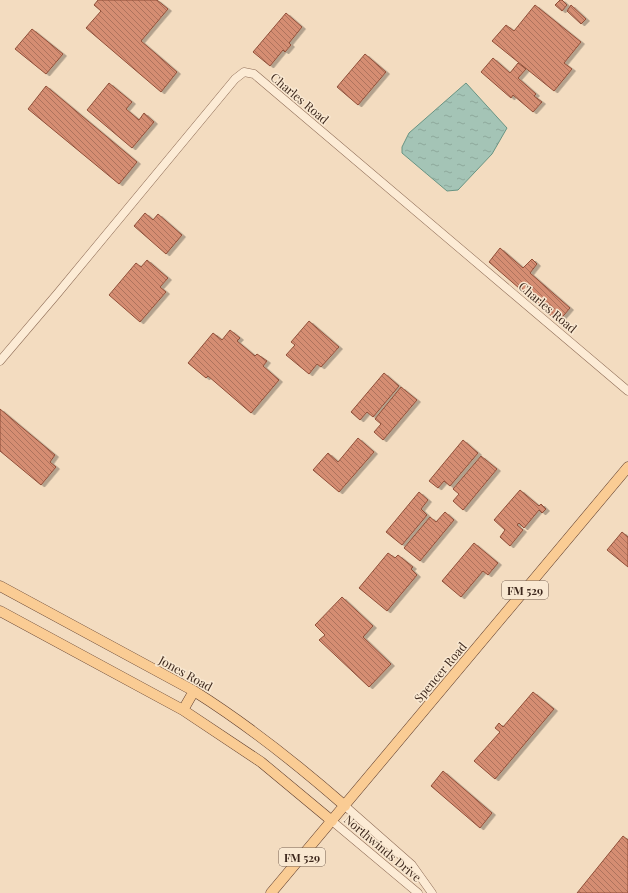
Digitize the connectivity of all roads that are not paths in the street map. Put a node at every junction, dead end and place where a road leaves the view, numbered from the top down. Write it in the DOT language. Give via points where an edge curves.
graph roads {
  1 [pos="0,361"];
  2 [pos="628,391"];
  3 [pos="628,467"];
  4 [pos="0,586"];
  5 [pos="0,611"];
  6 [pos="194,691"];
  7 [pos="183,710"];
  8 [pos="345,806"];
  9 [pos="332,821"];
  10 [pos="271,893"];
  11 [pos="418,893"];
  12 [pos="432,893"];
  1 -- 2 [label="street, Charles Road" via="235,79 244,72 254,74"];
  3 -- 8 [label="main road, Spencer Road / FM 529"];
  4 -- 6 [label="main road, Jones Road"];
  5 -- 7 [label="main road"];
  6 -- 7 [label="main road"];
  6 -- 8 [label="main road, Jones Road" via="270,743"];
  7 -- 9 [label="main road" via="261,762"];
  8 -- 9 [label="main road, Spencer Road / FM 529"];
  8 -- 12 [label="street, Northwinds Drive" via="412,865"];
  9 -- 10 [label="main road, Spencer Road / FM 529"];
  9 -- 11 [label="street, Northwinds Drive"];
}
